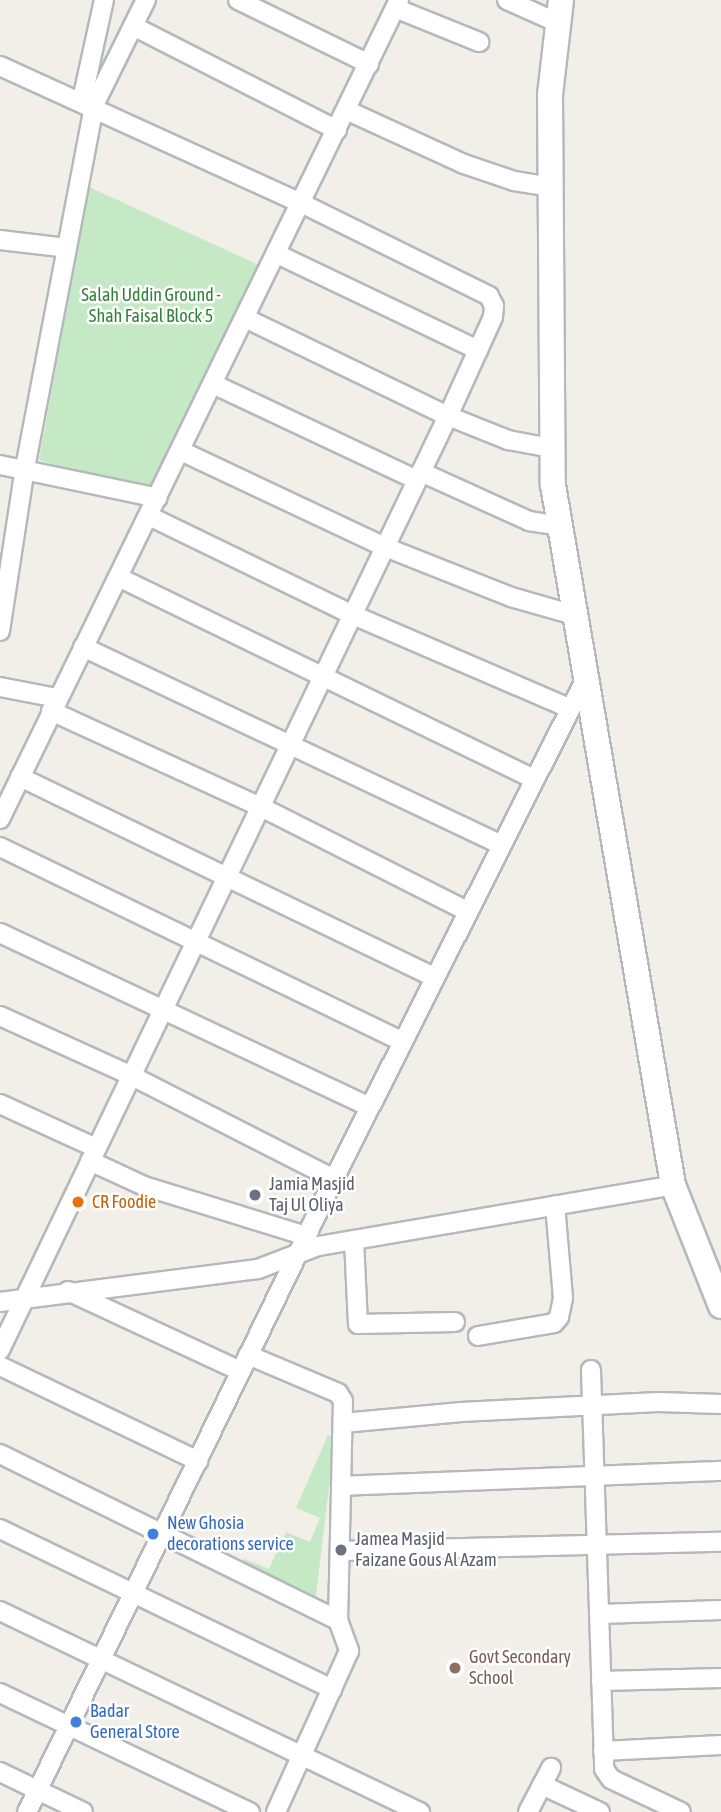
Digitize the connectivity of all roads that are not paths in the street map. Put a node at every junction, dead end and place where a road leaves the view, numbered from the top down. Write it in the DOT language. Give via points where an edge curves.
graph roads {
  1 [pos="104,0"];
  2 [pos="146,0"];
  3 [pos="238,0"];
  4 [pos="507,0"];
  5 [pos="397,4"];
  6 [pos="558,11"];
  7 [pos="133,26"];
  8 [pos="479,42"];
  9 [pos="369,64"];
  10 [pos="0,66"];
  11 [pos="88,102"];
  12 [pos="346,110"];
  13 [pos="337,130"];
  14 [pos="551,187"];
  15 [pos="301,204"];
  16 [pos="0,240"];
  17 [pos="67,248"];
  18 [pos="277,254"];
  19 [pos="246,318"];
  20 [pos="478,351"];
  21 [pos="214,384"];
  22 [pos="448,416"];
  23 [pos="551,448"];
  24 [pos="181,451"];
  25 [pos="0,465"];
  26 [pos="25,468"];
  27 [pos="419,476"];
  28 [pos="158,498"];
  29 [pos="149,516"];
  30 [pos="560,526"];
  31 [pos="385,547"];
  32 [pos="118,577"];
  33 [pos="353,615"];
  34 [pos="574,615"];
  35 [pos="0,631"];
  36 [pos="83,647"];
  37 [pos="323,677"];
  38 [pos="586,678"];
  39 [pos="0,687"];
  40 [pos="54,705"];
  41 [pos="569,708"];
  42 [pos="291,743"];
  43 [pos="20,777"];
  44 [pos="534,779"];
  45 [pos="261,807"];
  46 [pos="0,819"];
  47 [pos="500,844"];
  48 [pos="0,847"];
  49 [pos="226,877"];
  50 [pos="467,911"];
  51 [pos="0,933"];
  52 [pos="195,940"];
  53 [pos="434,977"];
  54 [pos="163,1007"];
  55 [pos="0,1016"];
  56 [pos="402,1041"];
  57 [pos="130,1075"];
  58 [pos="0,1104"];
  59 [pos="369,1107"];
  60 [pos="93,1154"];
  61 [pos="334,1179"];
  62 [pos="673,1185"];
  63 [pos="555,1205"];
  64 [pos="354,1240"];
  65 [pos="303,1244"];
  66 [pos="68,1291"];
  67 [pos="26,1297"];
  68 [pos="0,1302"];
  69 [pos="721,1306"];
  70 [pos="455,1322"];
  71 [pos="478,1336"];
  72 [pos="0,1350"];
  73 [pos="244,1363"];
  74 [pos="0,1366"];
  75 [pos="591,1370"];
  76 [pos="721,1404"];
  77 [pos="592,1405"];
  78 [pos="343,1423"];
  79 [pos="0,1454"];
  80 [pos="198,1461"];
  81 [pos="721,1471"];
  82 [pos="594,1477"];
  83 [pos="341,1486"];
  84 [pos="0,1529"];
  85 [pos="163,1534"];
  86 [pos="721,1542"];
  87 [pos="598,1546"];
  88 [pos="340,1551"];
  89 [pos="134,1594"];
  90 [pos="721,1610"];
  91 [pos="0,1611"];
  92 [pos="600,1614"];
  93 [pos="338,1620"];
  94 [pos="100,1660"];
  95 [pos="721,1678"];
  96 [pos="601,1681"];
  97 [pos="333,1689"];
  98 [pos="0,1693"];
  99 [pos="69,1727"];
  100 [pos="721,1745"];
  101 [pos="603,1751"];
  102 [pos="303,1756"];
  103 [pos="551,1768"];
  104 [pos="0,1772"];
  105 [pos="542,1785"];
  106 [pos="38,1790"];
  107 [pos="27,1812"];
  108 [pos="83,1812"];
  109 [pos="250,1812"];
  110 [pos="275,1812"];
  111 [pos="420,1812"];
  112 [pos="528,1812"];
  113 [pos="600,1812"];
  114 [pos="681,1812"];
  1 -- 11 [label="street"];
  2 -- 7 [label="street"];
  3 -- 9 [label="street"];
  4 -- 6 [label="street"];
  5 -- 8 [label="street"];
  5 -- 9 [label="street"];
  6 -- 14 [label="street"];
  7 -- 11 [label="street"];
  7 -- 13 [label="street"];
  9 -- 12 [label="street"];
  10 -- 11 [label="street"];
  11 -- 15 [label="street"];
  11 -- 17 [label="street"];
  12 -- 13 [label="street"];
  12 -- 14 [label="street" via="464,164 514,181"];
  13 -- 15 [label="street"];
  14 -- 23 [label="street"];
  15 -- 18 [label="street"];
  15 -- 20 [label="street" via="489,296 494,317"];
  16 -- 17 [label="street"];
  17 -- 26 [label="street"];
  18 -- 19 [label="street"];
  18 -- 20 [label="street"];
  19 -- 21 [label="street"];
  19 -- 22 [label="street"];
  20 -- 22 [label="street"];
  21 -- 24 [label="street"];
  21 -- 27 [label="street"];
  22 -- 23 [label="street" via="508,440"];
  22 -- 27 [label="street"];
  23 -- 30 [label="street"];
  24 -- 28 [label="street"];
  24 -- 31 [label="street"];
  25 -- 26 [label="street"];
  26 -- 28 [label="street"];
  26 -- 35 [label="street"];
  27 -- 30 [label="street" via="529,521"];
  27 -- 31 [label="street"];
  28 -- 29 [label="street"];
  29 -- 32 [label="street"];
  29 -- 33 [label="street"];
  30 -- 34 [label="street"];
  31 -- 33 [label="street"];
  31 -- 34 [label="street" via="511,597"];
  32 -- 36 [label="street"];
  32 -- 37 [label="street"];
  33 -- 37 [label="street"];
  33 -- 41 [label="street"];
  34 -- 38 [label="street"];
  36 -- 40 [label="street"];
  36 -- 42 [label="street"];
  37 -- 42 [label="street"];
  37 -- 44 [label="street"];
  38 -- 41 [label="street"];
  38 -- 62 [label="street"];
  39 -- 40 [label="street"];
  40 -- 43 [label="street"];
  40 -- 45 [label="street"];
  41 -- 44 [label="street"];
  42 -- 45 [label="street"];
  42 -- 47 [label="street"];
  43 -- 46 [label="street"];
  43 -- 49 [label="street"];
  44 -- 47 [label="street"];
  45 -- 49 [label="street"];
  45 -- 50 [label="street"];
  47 -- 50 [label="street"];
  48 -- 52 [label="street"];
  49 -- 52 [label="street"];
  49 -- 53 [label="street"];
  50 -- 53 [label="street"];
  51 -- 54 [label="street"];
  52 -- 54 [label="street"];
  52 -- 56 [label="street"];
  53 -- 56 [label="street"];
  54 -- 57 [label="street"];
  54 -- 59 [label="street"];
  55 -- 57 [label="street"];
  56 -- 59 [label="street"];
  57 -- 60 [label="street"];
  57 -- 61 [label="street"];
  58 -- 60 [label="street"];
  59 -- 61 [label="street"];
  60 -- 65 [label="street" via="144,1186"];
  60 -- 67 [label="street"];
  61 -- 65 [label="street"];
  62 -- 63 [label="street"];
  62 -- 69 [label="street"];
  63 -- 64 [label="street"];
  63 -- 71 [label="street" via="564,1298 559,1317 554,1323"];
  64 -- 65 [label="street"];
  64 -- 70 [label="street" via="358,1324"];
  65 -- 66 [label="street" via="258,1269"];
  65 -- 73 [label="street"];
  66 -- 67 [label="street"];
  66 -- 73 [label="street"];
  67 -- 68 [label="street"];
  67 -- 72 [label="street"];
  73 -- 78 [label="street" via="338,1393 343,1401"];
  73 -- 80 [label="street"];
  74 -- 80 [label="street"];
  75 -- 77 [label="street"];
  76 -- 77 [label="street"];
  77 -- 78 [label="street"];
  77 -- 82 [label="street"];
  78 -- 83 [label="street"];
  79 -- 85 [label="street"];
  80 -- 85 [label="street"];
  81 -- 82 [label="street"];
  82 -- 83 [label="street"];
  82 -- 87 [label="street"];
  83 -- 88 [label="street"];
  84 -- 89 [label="street"];
  85 -- 89 [label="street"];
  85 -- 93 [label="street"];
  86 -- 87 [label="street"];
  87 -- 88 [label="street"];
  87 -- 92 [label="street"];
  88 -- 93 [label="street"];
  89 -- 94 [label="street"];
  89 -- 97 [label="street"];
  90 -- 92 [label="street"];
  91 -- 94 [label="street"];
  92 -- 96 [label="street"];
  93 -- 97 [label="street" via="349,1651"];
  94 -- 99 [label="street"];
  94 -- 102 [label="street"];
  95 -- 96 [label="street"];
  96 -- 101 [label="street"];
  97 -- 102 [label="street"];
  98 -- 99 [label="street"];
  99 -- 106 [label="street"];
  99 -- 109 [label="street"];
  100 -- 101 [label="street"];
  101 -- 114 [label="street" via="604,1769 611,1779"];
  102 -- 110 [label="street"];
  102 -- 111 [label="street"];
  103 -- 105 [label="street"];
  104 -- 106 [label="street"];
  105 -- 112 [label="street"];
  105 -- 113 [label="street"];
  106 -- 107 [label="street"];
  106 -- 108 [label="street"];
}
